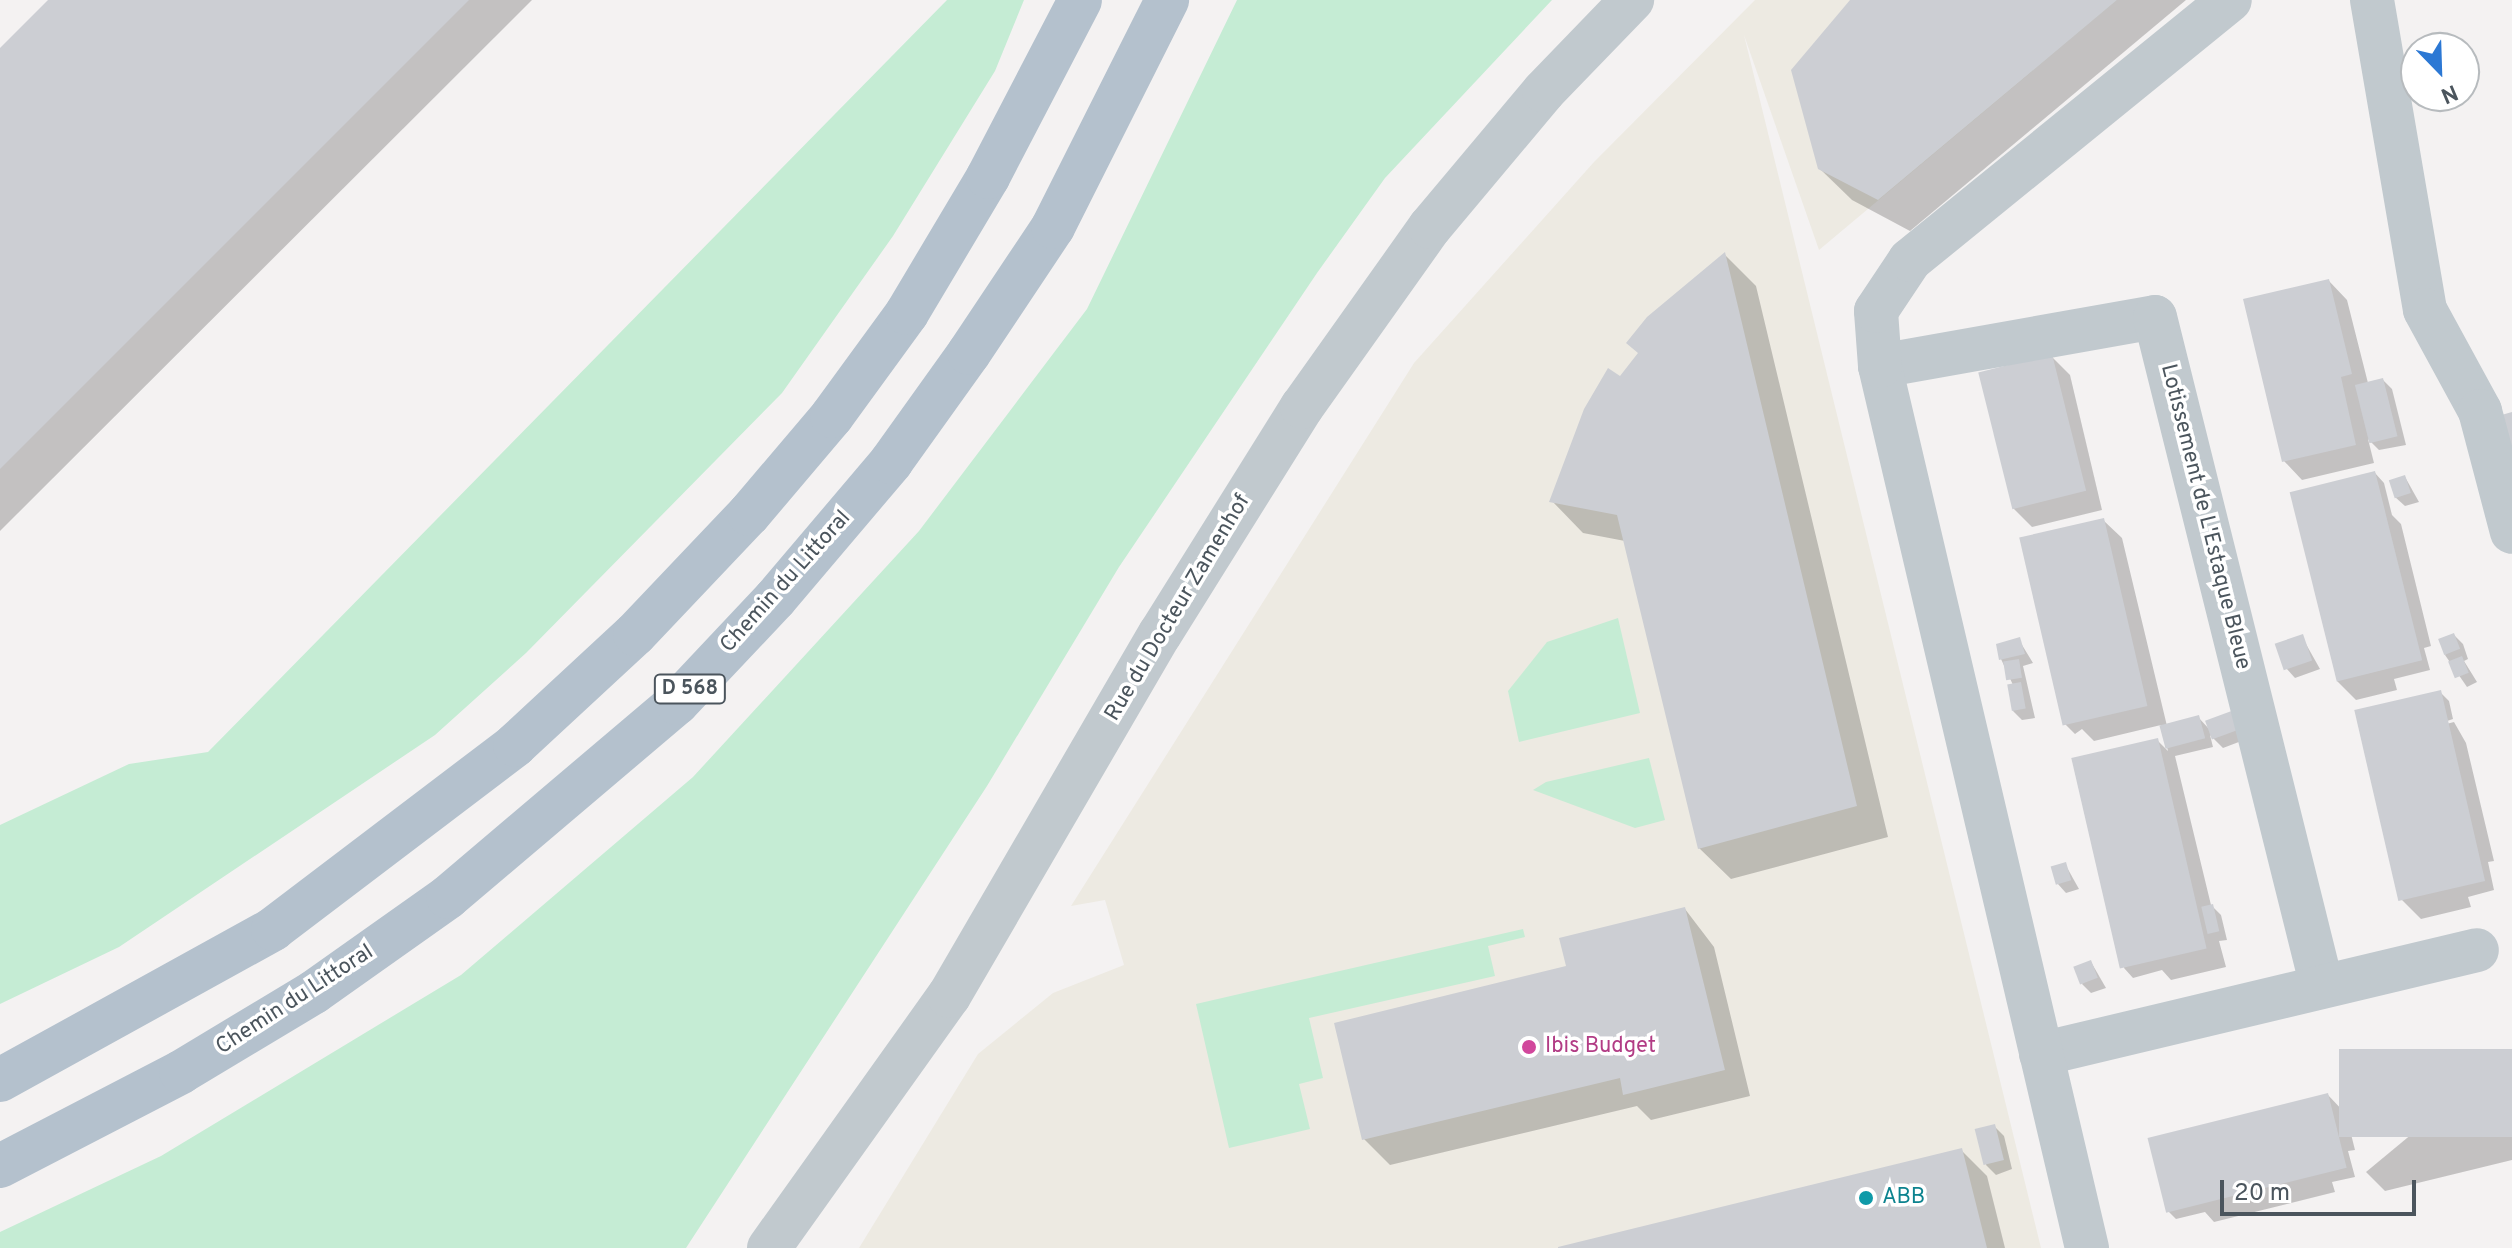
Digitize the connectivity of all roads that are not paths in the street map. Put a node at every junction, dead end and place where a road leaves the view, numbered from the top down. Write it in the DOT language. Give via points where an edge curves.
graph roads {
  1 [pos="1080,0"];
  2 [pos="1167,0"];
  3 [pos="1632,0"];
  4 [pos="2230,0"];
  5 [pos="2372,0"];
  6 [pos="1880,366"];
  7 [pos="2512,532"];
  8 [pos="2477,950"];
  9 [pos="2322,987"];
  10 [pos="2041,1054"];
  11 [pos="0,1080"];
  12 [pos="0,1166"];
  13 [pos="769,1248"];
  14 [pos="2087,1248"];
  1 -- 11 [label="main road" via="988,177 907,313 832,416 635,634 515,745 273,929"];
  2 -- 12 [label="main road, Chemin du Littoral / D 568" via="1053,227 969,353 891,462 775,599 677,703 448,897 314,992 181,1072"];
  3 -- 13 [label="street, Rue du Docteur Zamenhof" via="1544,91 1430,227 1302,407 1160,634 949,996"];
  4 -- 6 [label="street" via="1910,260 1876,311"];
  5 -- 7 [label="street" via="2425,310 2480,411"];
  6 -- 9 [label="street, Lotissement de L'Estaque Bleue" via="2155,317"];
  6 -- 10 [label="street"];
  8 -- 9 [label="street"];
  9 -- 10 [label="street"];
  10 -- 14 [label="street"];
}
